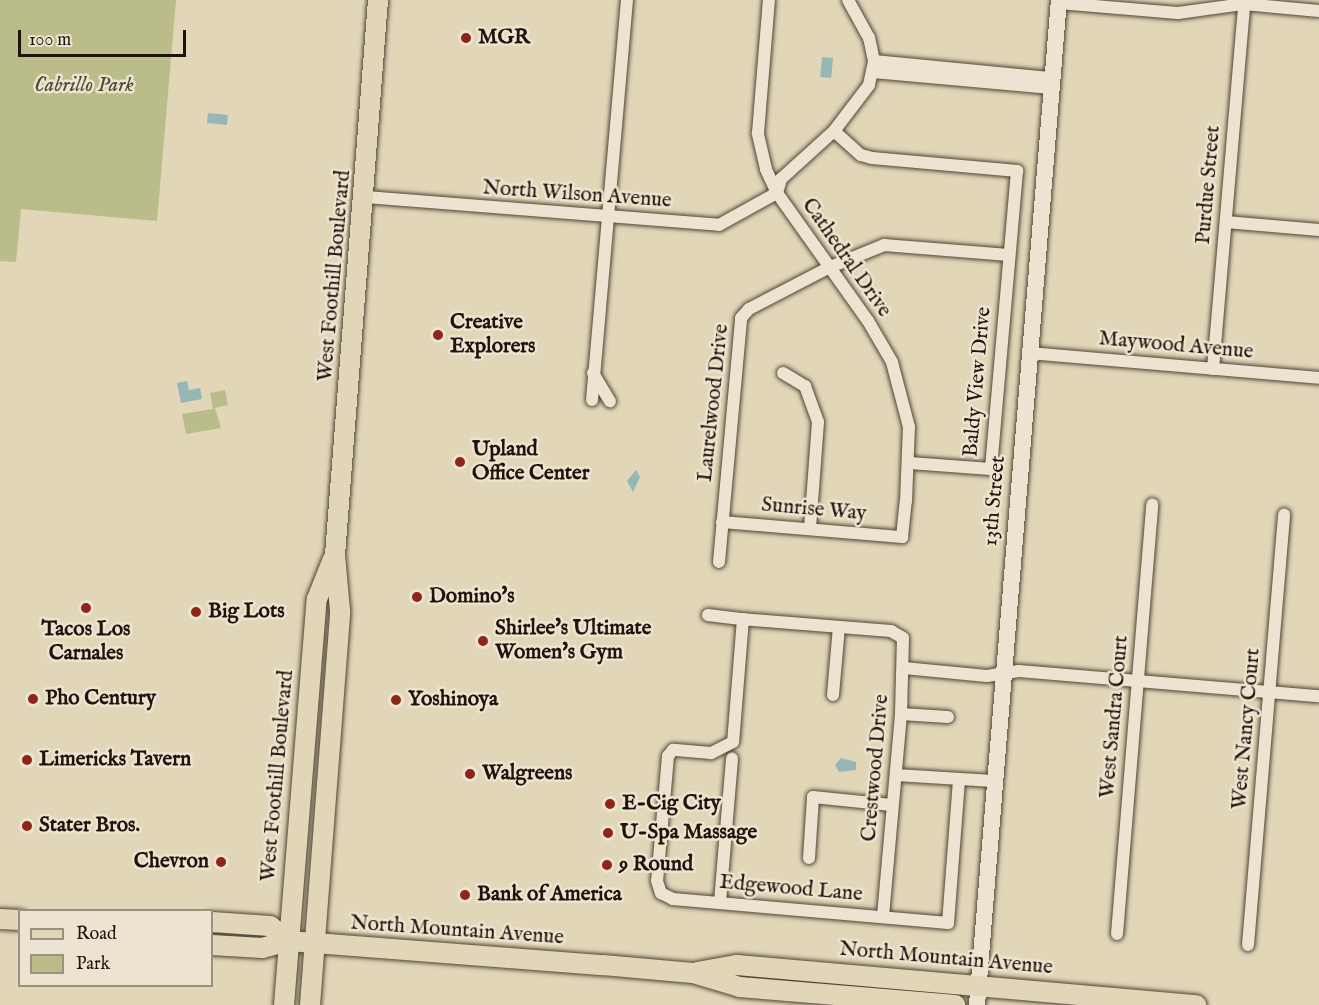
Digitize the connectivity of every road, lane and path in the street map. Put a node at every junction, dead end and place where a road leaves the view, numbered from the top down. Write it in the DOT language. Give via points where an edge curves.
graph roads {
  1 [pos="378,0"];
  2 [pos="627,0"];
  3 [pos="769,0"];
  4 [pos="849,0"];
  5 [pos="1059,2"];
  6 [pos="1244,4"];
  7 [pos="1319,11"];
  8 [pos="874,67"];
  9 [pos="1051,83"];
  10 [pos="834,131"];
  11 [pos="777,193"];
  12 [pos="366,197"];
  13 [pos="607,217"];
  14 [pos="1226,222"];
  15 [pos="1319,230"];
  16 [pos="1009,255"];
  17 [pos="828,268"];
  18 [pos="1029,353"];
  19 [pos="1213,369"];
  20 [pos="593,372"];
  21 [pos="783,373"];
  22 [pos="1319,378"];
  23 [pos="592,400"];
  24 [pos="610,401"];
  25 [pos="909,463"];
  26 [pos="1152,504"];
  27 [pos="1284,515"];
  28 [pos="722,522"];
  29 [pos="810,529"];
  30 [pos="902,537"];
  31 [pos="335,555"];
  32 [pos="719,562"];
  33 [pos="708,615"];
  34 [pos="743,619"];
  35 [pos="839,627"];
  36 [pos="904,668"];
  37 [pos="1003,674"];
  38 [pos="1137,681"];
  39 [pos="1271,692"];
  40 [pos="833,695"];
  41 [pos="1319,696"];
  42 [pos="901,714"];
  43 [pos="948,717"];
  44 [pos="732,759"];
  45 [pos="896,775"];
  46 [pos="959,780"];
  47 [pos="993,781"];
  48 [pos="892,805"];
  49 [pos="809,858"];
  50 [pos="720,902"];
  51 [pos="883,916"];
  52 [pos="0,919"];
  53 [pos="18,921"];
  54 [pos="213,922"];
  55 [pos="1117,934"];
  56 [pos="289,941"];
  57 [pos="316,944"];
  58 [pos="213,945"];
  59 [pos="1248,945"];
  60 [pos="693,973"];
  61 [pos="977,996"];
  62 [pos="284,1005"];
  63 [pos="310,1005"];
  64 [pos="955,1005"];
  65 [pos="1196,1005"];
  1 -- 12 [label="main road, West Foothill Boulevard"];
  2 -- 13 [label="street"];
  3 -- 11 [label="street, Cathedral Drive" via="758,133"];
  4 -- 8 [label="street" via="862,22"];
  5 -- 6 [label="street" via="1178,13"];
  5 -- 9 [label="street, 13th Street"];
  6 -- 7 [label="street"];
  6 -- 14 [label="street, Purdue Street"];
  8 -- 9 [label="street"];
  8 -- 10 [label="street" via="869,85"];
  9 -- 18 [label="street, 13th Street"];
  10 -- 11 [label="street" via="788,171"];
  10 -- 16 [label="street" via="861,155 872,158 1017,171"];
  11 -- 13 [label="street, North Wilson Avenue" via="719,225"];
  11 -- 17 [label="street, Cathedral Drive"];
  12 -- 13 [label="street, North Wilson Avenue"];
  12 -- 31 [label="main road, West Foothill Boulevard"];
  13 -- 20 [label="street"];
  14 -- 15 [label="street"];
  14 -- 19 [label="street, Purdue Street"];
  16 -- 17 [label="street, Laurelwood Drive" via="884,245"];
  16 -- 25 [label="street, Baldy View Drive" via="991,469"];
  17 -- 25 [label="street, Cathedral Drive" via="892,362 909,427"];
  17 -- 28 [label="street, Laurelwood Drive" via="750,309 741,318"];
  18 -- 19 [label="street, Maywood Avenue"];
  18 -- 37 [label="street, 13th Street"];
  19 -- 22 [label="street, Maywood Avenue"];
  20 -- 23 [label="street"];
  20 -- 24 [label="street"];
  21 -- 29 [label="street" via="805,386 818,422"];
  25 -- 30 [label="street, Cathedral Drive"];
  26 -- 38 [label="street, West Sandra Court"];
  27 -- 39 [label="street, West Nancy Court"];
  28 -- 29 [label="street, Sunrise Way"];
  28 -- 32 [label="street, Laurelwood Drive"];
  29 -- 30 [label="street, Sunrise Way"];
  31 -- 56 [label="main road, West Foothill Boulevard" via="317,599"];
  31 -- 57 [label="main road, West Foothill Boulevard" via="340,611"];
  33 -- 34 [label="street"];
  34 -- 35 [label="street"];
  34 -- 50 [label="street, Edgewood Lane" via="733,742 711,753 673,750 668,756 657,881 661,894 673,899"];
  35 -- 36 [label="street, Crestwood Drive" via="891,631 903,638"];
  35 -- 40 [label="street"];
  36 -- 37 [label="street"];
  36 -- 42 [label="street, Crestwood Drive"];
  37 -- 38 [label="street" via="1019,671"];
  37 -- 47 [label="street, 13th Street"];
  38 -- 39 [label="street"];
  38 -- 55 [label="street, West Sandra Court"];
  39 -- 41 [label="street"];
  39 -- 59 [label="street, West Nancy Court"];
  42 -- 43 [label="street"];
  42 -- 45 [label="street, Crestwood Drive"];
  44 -- 50 [label="street"];
  45 -- 46 [label="street"];
  45 -- 48 [label="street, Crestwood Drive"];
  46 -- 47 [label="street"];
  46 -- 51 [label="street, Edgewood Lane" via="948,923"];
  47 -- 61 [label="street, 13th Street"];
  48 -- 49 [label="street" via="813,797"];
  48 -- 51 [label="street, Crestwood Drive"];
  50 -- 51 [label="street, Edgewood Lane"];
  52 -- 53 [label="main road"];
  54 -- 56 [label="main road, North Mountain Avenue" via="270,926"];
  56 -- 57 [label="main road, North Mountain Avenue"];
  56 -- 58 [label="main road, North Mountain Avenue" via="262,948"];
  56 -- 62 [label="main road, West Foothill Boulevard"];
  57 -- 60 [label="main road, North Mountain Avenue"];
  57 -- 63 [label="main road, West Foothill Boulevard"];
  60 -- 61 [label="main road, North Mountain Avenue" via="737,965"];
  60 -- 64 [label="main road, North Mountain Avenue" via="740,987"];
  61 -- 65 [label="main road, North Mountain Avenue"];
}
